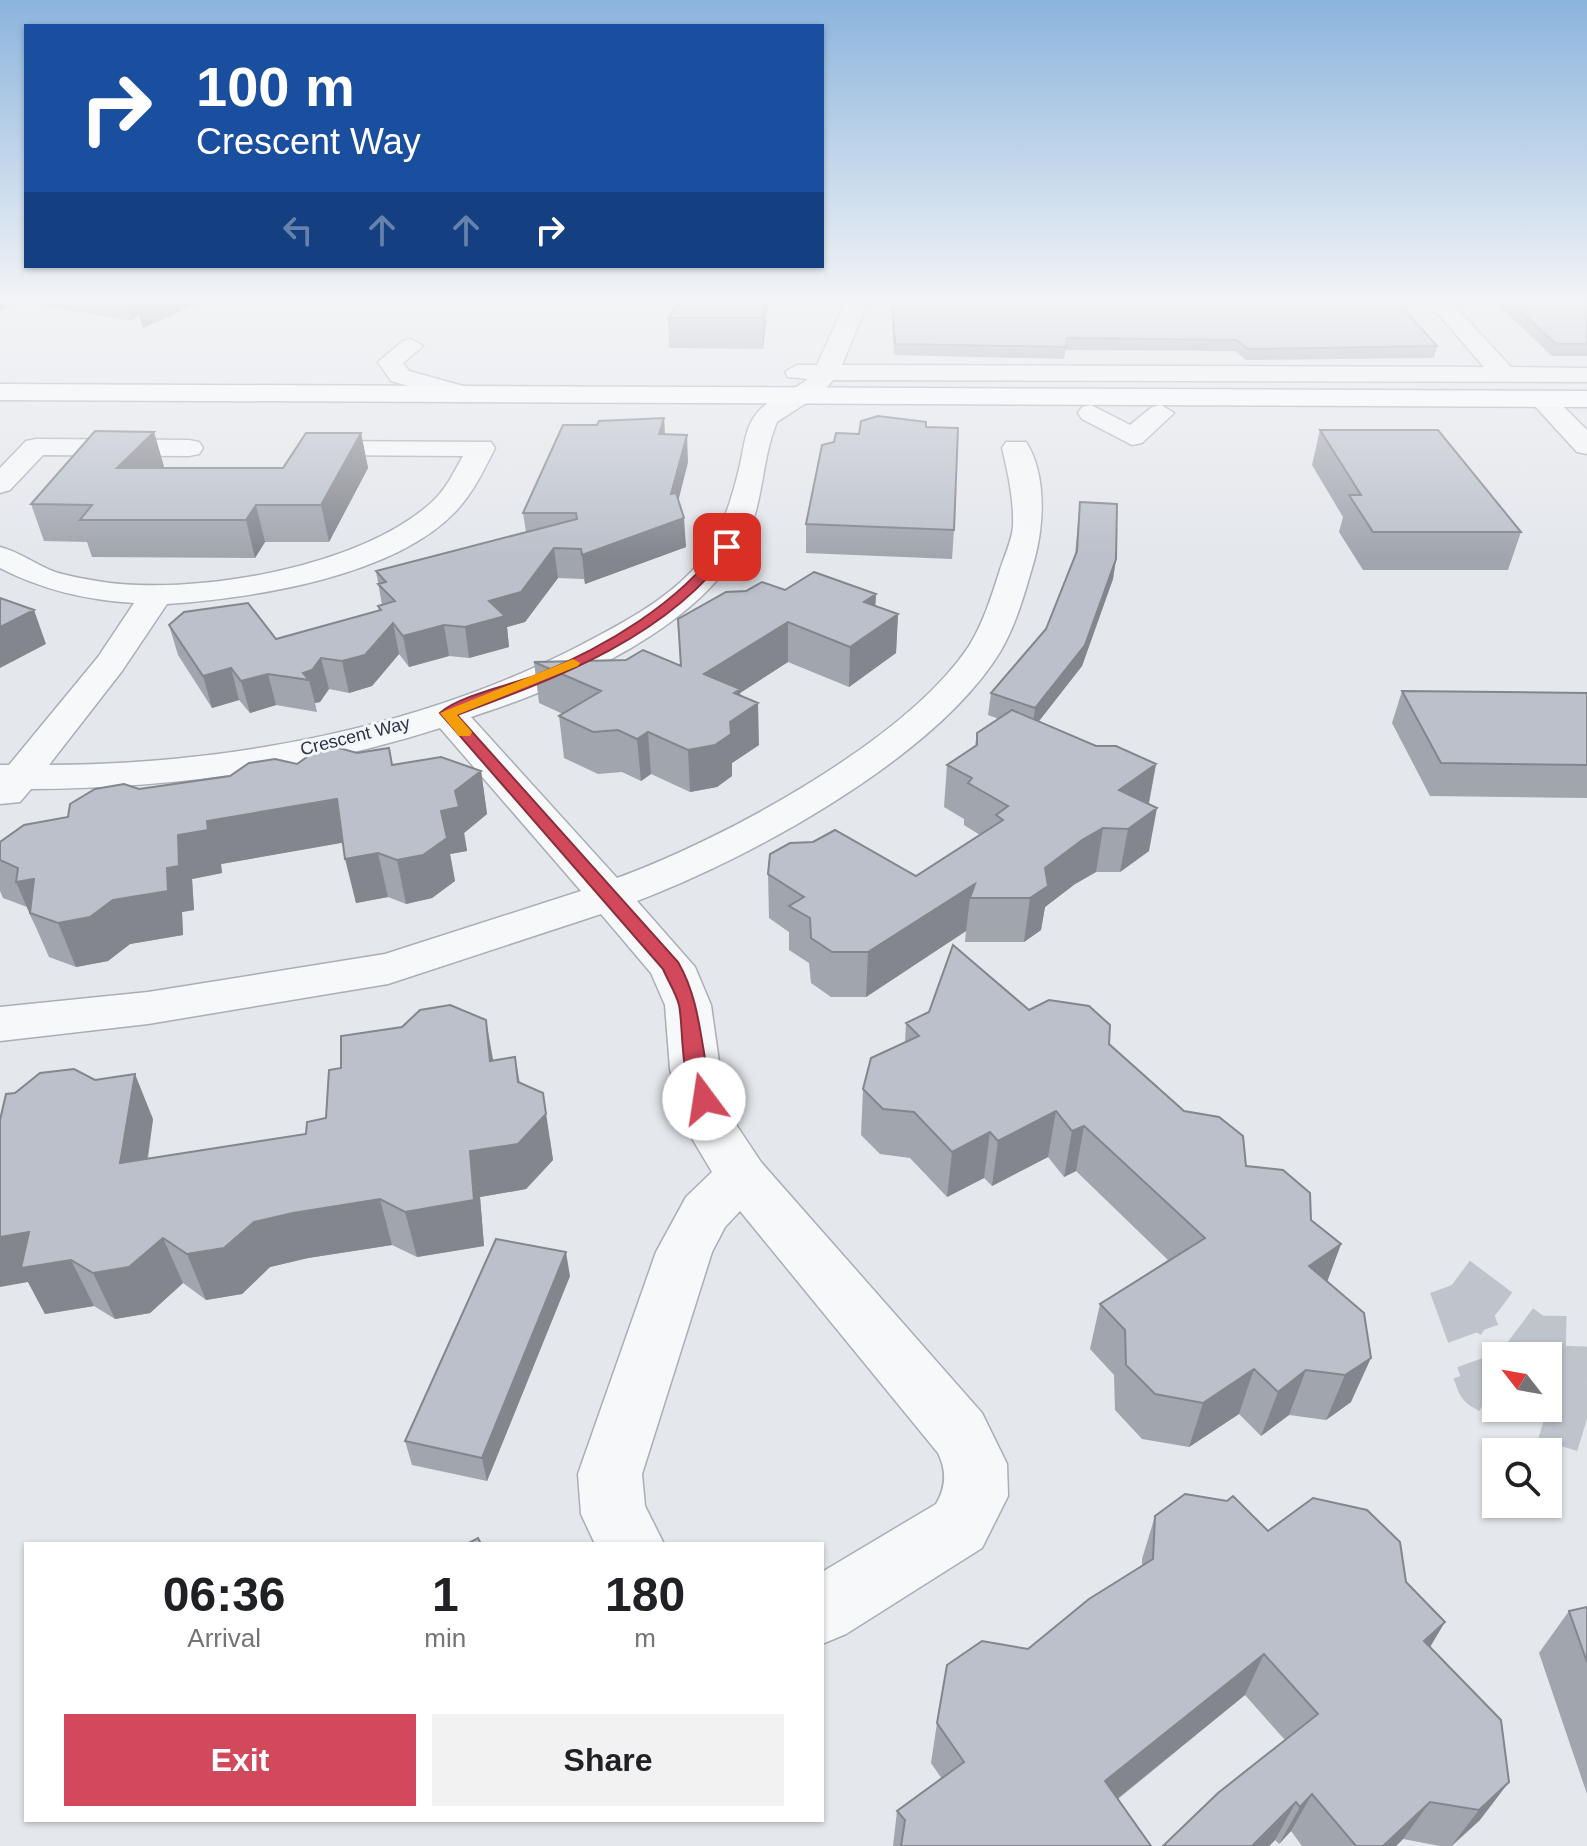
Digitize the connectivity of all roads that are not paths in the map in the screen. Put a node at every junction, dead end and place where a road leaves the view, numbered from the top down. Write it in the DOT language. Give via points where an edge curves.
graph roads {
  1 [pos="433,385"];
  2 [pos="791,385"];
  3 [pos="802,385"];
  4 [pos="0,392"];
  5 [pos="788,393"];
  6 [pos="465,394"];
  7 [pos="1587,399"];
  8 [pos="1550,407"];
  9 [pos="0,409"];
  10 [pos="1091,413"];
  11 [pos="1161,413"];
  12 [pos="1587,415"];
  13 [pos="1587,446"];
  14 [pos="319,447"];
  15 [pos="189,448"];
  16 [pos="1016,448"];
  17 [pos="0,484"];
  18 [pos="0,556"];
  19 [pos="157,594"];
  20 [pos="447,713"];
  21 [pos="6,786"];
  22 [pos="612,896"];
  23 [pos="0,1024"];
  24 [pos="742,1176"];
  25 [pos="630,1542"];
  26 [pos="824,1609"];
  1 -- 6 [label="street"];
  2 -- 5 [label="street, Crescent Way"];
  3 -- 5 [label="street"];
  4 -- 6 [label="main road"];
  5 -- 6 [label="main road"];
  5 -- 8 [label="main road"];
  5 -- 9 [label="main road"];
  5 -- 10 [label="main road"];
  5 -- 20 [label="street, Crescent Way" via="760,429 741,516 708,573 680,598 602,649"];
  7 -- 8 [label="main road"];
  8 -- 11 [label="main road"];
  8 -- 12 [label="main road"];
  8 -- 13 [label="street"];
  10 -- 11 [label="street" via="1132,437"];
  14 -- 19 [label="street" via="481,448 439,512 388,544 266,582"];
  15 -- 17 [label="street" via="36,447"];
  16 -- 22 [label="street" via="1028,529 1002,615 962,680 927,717 879,754 799,804 682,869"];
  18 -- 19 [label="street" via="41,577 80,588"];
  19 -- 21 [label="street" via="110,664"];
  20 -- 21 [label="street, Crescent Way" via="242,762"];
  20 -- 22 [label="street"];
  22 -- 23 [label="street" via="388,969 148,1008"];
  22 -- 24 [label="street" via="672,967 688,1005 695,1069 713,1130"];
  24 -- 25 [label="street" via="705,1212 684,1252 610,1474 613,1514"];
  24 -- 26 [label="street" via="960,1433 976,1464 976,1496 959,1526"];
}
